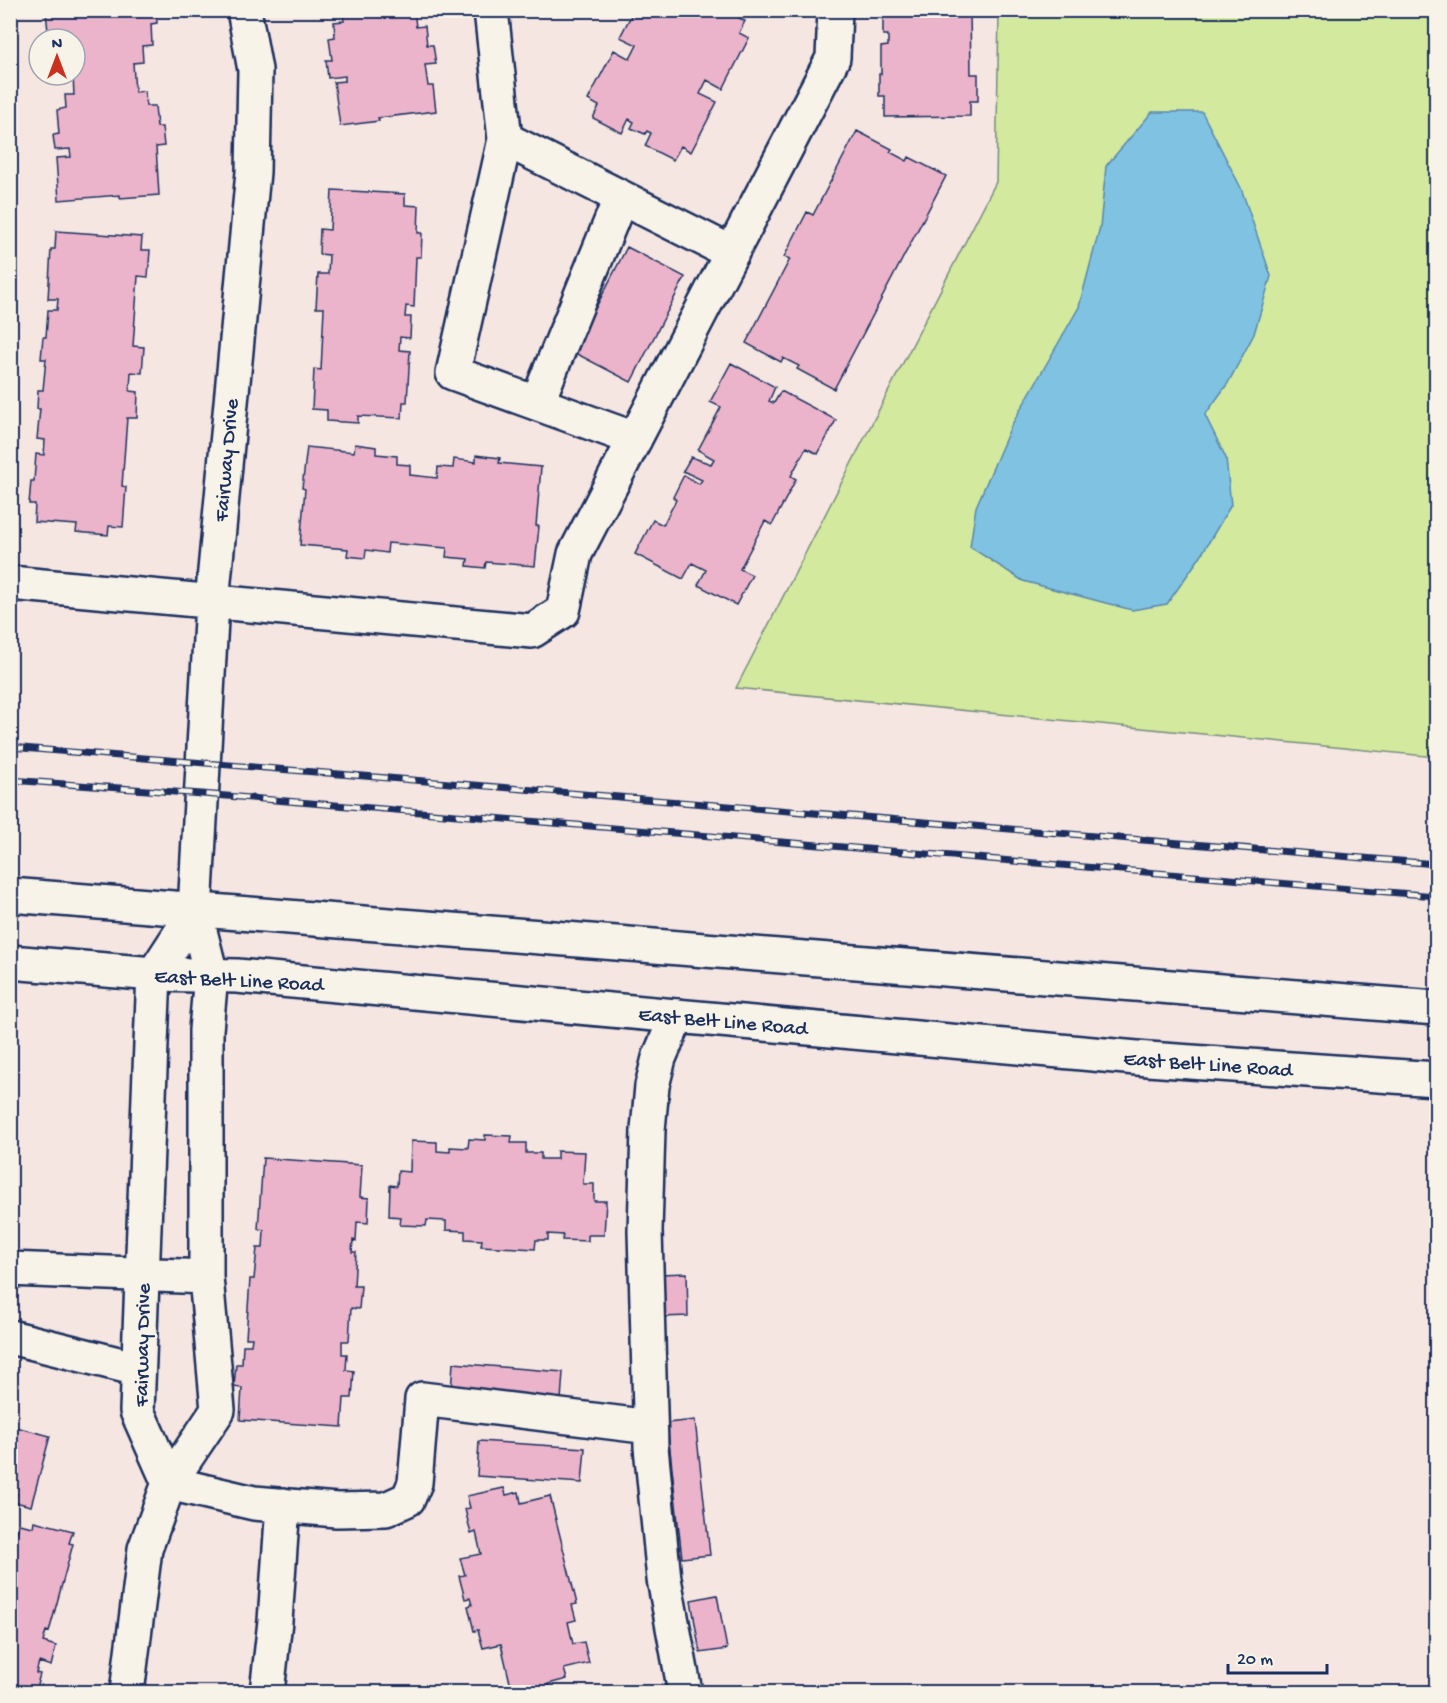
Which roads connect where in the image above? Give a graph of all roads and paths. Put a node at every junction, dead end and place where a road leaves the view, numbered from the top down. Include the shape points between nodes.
1 (244, 10) edge
2 (491, 10) edge
3 (835, 10) edge
4 (505, 139) junction
5 (621, 197) junction
6 (732, 253) junction
7 (537, 404) junction
8 (634, 439) junction
9 (10, 583) edge
10 (212, 602) junction
11 (10, 895) edge
12 (195, 911) junction
13 (10, 962) edge
14 (154, 974) junction
15 (211, 975) junction
16 (1437, 1008) edge
17 (677, 1016) junction
18 (1437, 1079) edge
19 (10, 1269) edge
20 (142, 1275) junction
21 (206, 1277) junction
22 (10, 1337) edge
23 (138, 1369) junction
24 (650, 1427) junction
25 (169, 1483) junction
26 (283, 1505) junction
27 (127, 1692) edge
28 (267, 1692) edge
29 (686, 1692) edge

1 - 10 main road, Fairway Drive via 255,70 253,172
2 - 4 main road
3 - 6 main road via 834,58
4 - 5 main road
4 - 7 main road via 453,373
5 - 6 main road
5 - 7 main road
6 - 8 main road
7 - 8 main road
8 - 10 main road via 575,554 563,611 532,631
9 - 10 main road
10 - 12 main road, Fairway Drive
11 - 12 main road
12 - 14 main road, Fairway Drive
12 - 15 main road, Fairway Drive
12 - 16 main road
13 - 14 main road, East Belt Line Road
14 - 15 main road, East Belt Line Road
14 - 20 main road, Fairway Drive
15 - 17 main road, East Belt Line Road
15 - 21 main road, Fairway Drive via 206,1030
17 - 18 main road, East Belt Line Road via 1148,1059
17 - 24 main road via 659,1058 648,1130 645,1231
19 - 20 main road
20 - 21 main road
20 - 23 main road, Fairway Drive
21 - 25 main road, Fairway Drive via 218,1410
22 - 23 main road
23 - 25 main road, Fairway Drive via 137,1411
24 - 26 main road via 422,1399 415,1483 408,1499 386,1509
24 - 29 main road via 664,1579
25 - 26 main road via 254,1503
25 - 27 main road via 145,1549
26 - 28 main road

